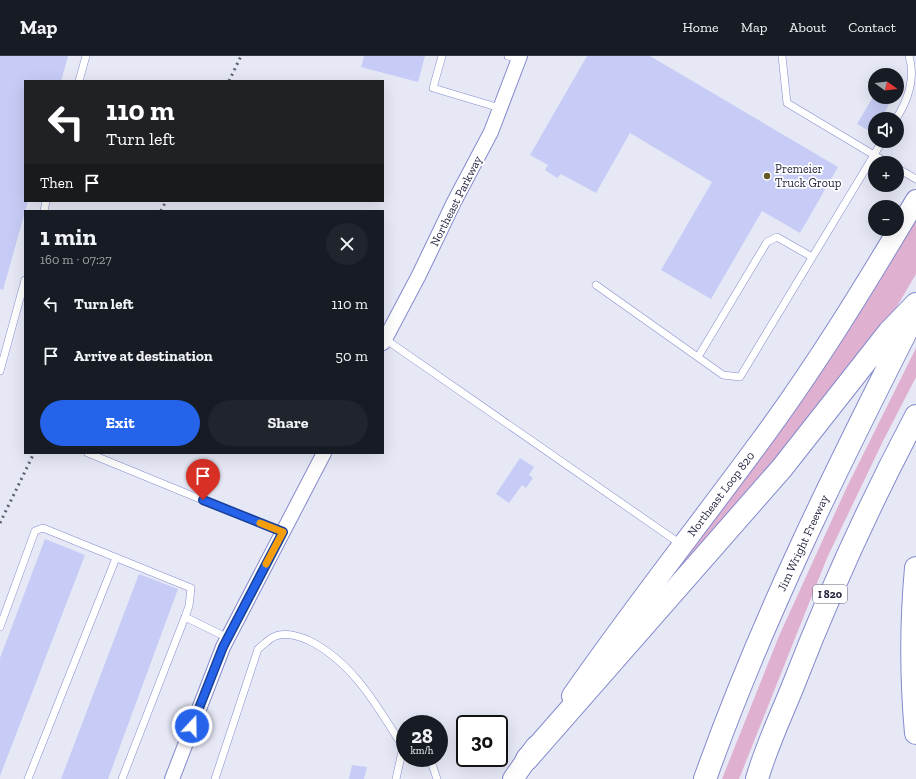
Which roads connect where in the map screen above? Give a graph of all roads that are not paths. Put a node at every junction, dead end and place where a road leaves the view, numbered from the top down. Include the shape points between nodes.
1 (86, 56) edge
2 (442, 56) edge
3 (782, 56) edge
4 (909, 56) edge
5 (516, 57) edge
6 (79, 80) edge
7 (500, 108) junction
8 (900, 112) edge
9 (878, 148) edge
10 (874, 155) junction
11 (904, 172) edge
12 (916, 179) edge
13 (916, 200) edge
14 (812, 257) junction
15 (24, 284) edge
16 (596, 285) dead end
17 (916, 304) edge
18 (916, 313) edge
19 (384, 341) edge
20 (698, 357) junction
21 (0, 371) edge
22 (916, 416) edge
23 (90, 454) edge
24 (323, 454) edge
25 (283, 532) junction
26 (682, 545) junction
27 (116, 558) junction
28 (916, 568) edge
29 (185, 617) junction
30 (0, 627) edge
31 (228, 638) junction
32 (916, 733) edge
33 (396, 735) edge
34 (527, 759) junction
35 (399, 767) edge
36 (433, 767) edge
37 (28, 779) edge
38 (122, 779) edge
39 (172, 779) edge
40 (215, 779) edge
41 (396, 779) edge
42 (437, 779) edge
43 (513, 779) edge
44 (705, 779) edge
45 (757, 779) edge

1 - 6 lane
2 - 7 lane via 432,88
3 - 10 lane via 787,103
4 - 8 lane via 913,62 915,79 912,94
5 - 7 street, Northeast Parkway
7 - 19 street, Northeast Parkway via 491,132
9 - 10 lane
10 - 14 lane
11 - 12 lane
13 - 26 main road, Northeast Loop 820 via 834,335 757,446
14 - 20 lane via 777,237 767,242
14 - 20 lane via 740,377 723,376
15 - 21 lane
16 - 20 lane
17 - 34 highway via 889,332 782,468
18 - 44 highway, Jim Wright Freeway via 850,442 762,631
19 - 26 lane
22 - 45 highway, I 820 via 832,589
23 - 25 lane
24 - 25 street
25 - 31 street
26 - 34 main road, Northeast Loop 820
27 - 29 lane via 192,588
27 - 30 lane via 43,528 35,531
27 - 37 lane
28 - 32 highway via 912,651
29 - 31 lane
29 - 38 lane
31 - 39 street
33 - 40 lane via 358,680 338,659 319,646 297,636 285,634 270,638 258,649
34 - 43 main road, Northeast Loop 820
35 - 41 lane
36 - 42 lane

